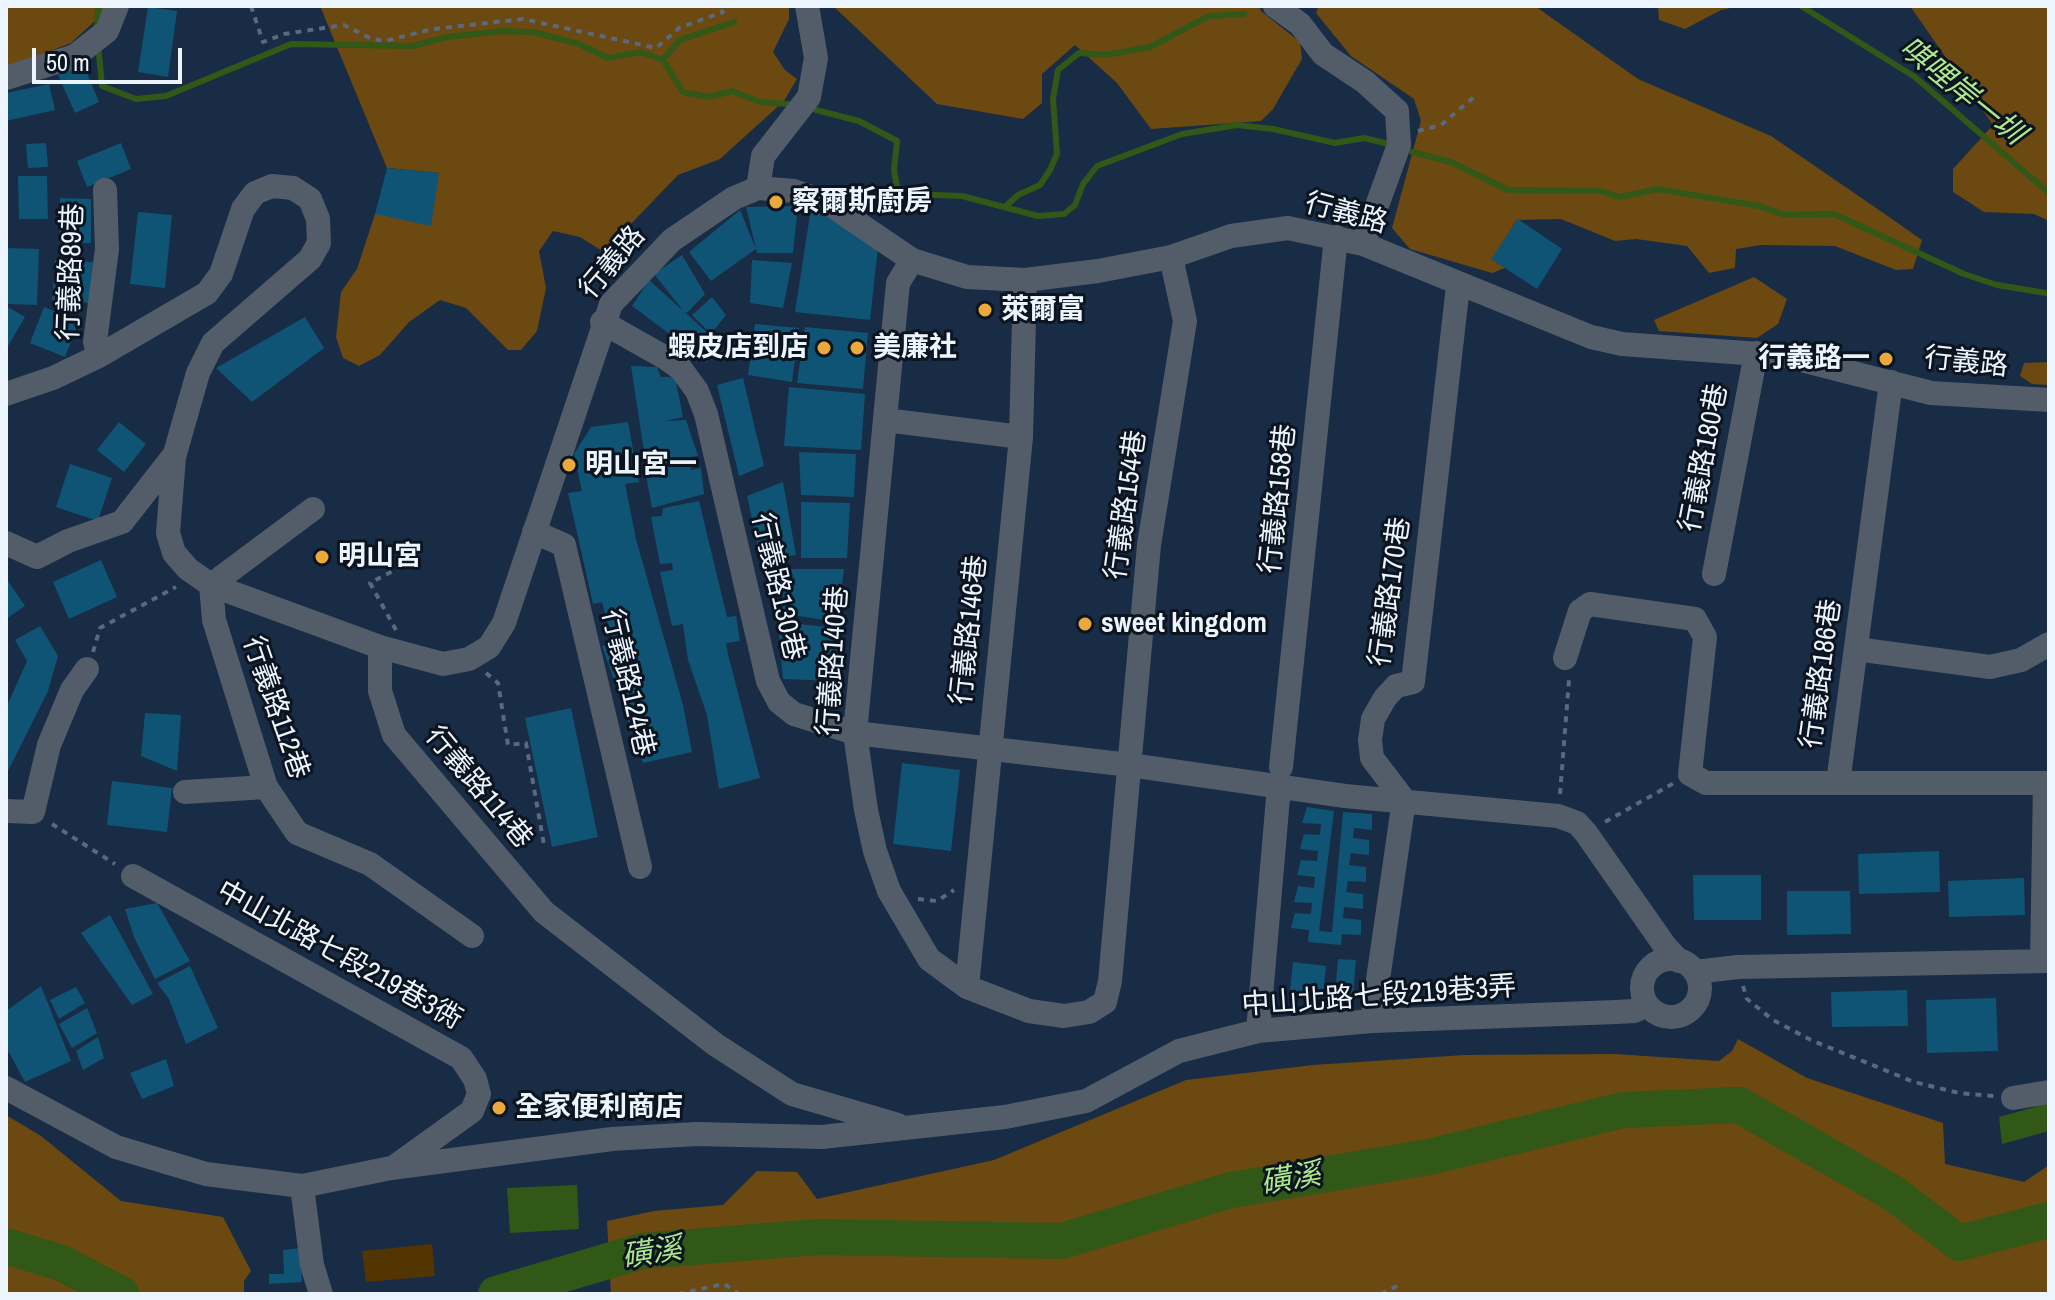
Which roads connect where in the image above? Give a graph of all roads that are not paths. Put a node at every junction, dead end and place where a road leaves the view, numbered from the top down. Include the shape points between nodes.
1 (117, 6) edge
2 (807, 6) edge
3 (1275, 6) edge
4 (1303, 15) edge
5 (6, 78) edge
6 (758, 188) junction
7 (105, 190) dead end
8 (1336, 237) junction
9 (1363, 244) junction
10 (1171, 257) junction
11 (912, 260) junction
12 (1025, 280) junction
13 (1458, 286) junction
14 (602, 322) junction
15 (1756, 353) junction
16 (99, 356) junction
17 (1891, 382) junction
18 (6, 394) edge
19 (2049, 400) edge
20 (885, 420) junction
21 (1021, 437) junction
22 (174, 457) junction
23 (313, 509) dead end
24 (534, 532) junction
25 (6, 543) edge
26 (1714, 574) dead end
27 (211, 585) junction
28 (2049, 644) edge
29 (380, 647) junction
30 (1856, 649) junction
31 (1565, 658) road end
32 (87, 669) road end
33 (855, 733) junction
34 (987, 748) junction
35 (1130, 765) junction
36 (1280, 776) junction
37 (1838, 783) junction
38 (2047, 783) edge
39 (266, 787) junction
40 (185, 792) dead end
41 (1404, 800) junction
42 (6, 811) edge
43 (640, 867) dead end
44 (133, 876) road end
45 (1651, 927) junction
46 (472, 936) dead end
47 (2046, 961) edge
48 (1691, 975) junction
49 (1647, 986) junction
50 (967, 987) junction
51 (1105, 1002) joint
52 (1372, 1021) junction
53 (1258, 1031) junction
54 (6, 1088) edge
55 (2049, 1092) edge
56 (2013, 1098) road end
57 (908, 1128) junction
58 (391, 1168) junction
59 (302, 1186) junction
60 (321, 1294) edge

1 - 5 street via 107,31 75,56
2 - 6 street via 816,58 809,97 763,156
3 - 4 street
4 - 9 street via 1323,54 1397,111 1400,139
6 - 11 street, 行義路 via 794,191 828,203
6 - 14 street, 行義路 via 672,240 611,304
7 - 16 street, 行義路89巷 via 107,249 95,342
8 - 9 street, 行義路
8 - 10 street, 行義路 via 1288,228 1231,236
8 - 36 street, 行義路158巷
9 - 13 street, 行義路
10 - 12 street, 行義路
10 - 35 street, 行義路154巷 via 1185,321 1149,545
11 - 12 street, 行義路 via 967,277
11 - 20 street, 行義路140巷 via 898,283
12 - 21 street, 行義路146巷
13 - 15 street, 行義路 via 1622,344
13 - 41 street, 行義路170巷 via 1413,682 1396,686 1385,698 1373,719 1370,740 1372,758
14 - 24 street, 行義路
14 - 33 street, 行義路130巷 via 681,369 697,391 768,681 779,702 794,714
15 - 17 street, 行義路
15 - 26 street, 行義路180巷
16 - 18 street
16 - 22 street via 207,293 221,274 243,209 255,193 272,186 293,188 310,199 319,243 310,259 213,343 198,373
17 - 19 street, 行義路 via 1931,393
17 - 30 street, 行義路186巷
20 - 21 street
20 - 33 street, 行義路140巷
21 - 34 street, 行義路146巷
22 - 25 street via 122,522 37,557
22 - 27 street via 168,533 174,553
23 - 27 street
24 - 29 street, 行義路 via 504,623 489,647 469,659 443,664
24 - 43 street, 行義路124巷 via 564,545
27 - 29 street
27 - 39 street, 行義路112巷 via 214,620
28 - 30 street via 2021,660 1990,667
29 - 57 street, 行義路114巷 via 380,691 394,735 544,912 716,1045 792,1094
30 - 37 street, 行義路186巷
31 - 37 street via 1580,611 1590,604 1695,619 1705,637 1690,774 1706,783
32 - 42 street via 72,690 49,745 33,812
33 - 34 street, 行義路130巷
33 - 50 street, 行義路140巷 via 875,851 889,891 929,959
34 - 35 street, 行義路130巷
34 - 50 street, 行義路146巷
35 - 36 street, 行義路130巷
35 - 51 street, 行義路154巷
36 - 41 street, 行義路130巷
36 - 53 street, 行義路158巷
37 - 38 street, 行義路186巷
38 - 47 street, 行義路186巷
39 - 40 street
39 - 46 street, 行義路112巷 via 297,833 370,864
41 - 45 street, 行義路130巷 via 1558,816 1577,823
41 - 52 street
44 - 58 street, 中山北路七段219巷3衖 via 461,1058 479,1094 472,1111
45 - 48 street
45 - 49 street via 1654,949
47 - 48 street, 行義路186巷 via 1738,967
48 - 49 street via 1669,959
48 - 49 street via 1691,1009 1673,1018 1663,1016
49 - 52 street, 中山北路七段219巷3弄 via 1634,1011
50 - 51 street, 行義路140巷 via 1029,1011 1064,1016 1089,1012
52 - 53 street, 中山北路七段219巷3弄
53 - 57 street, 中山北路七段219巷3弄 via 1179,1051 1086,1101
54 - 59 street, 中山北路七段219巷3弄 via 116,1147 206,1174
55 - 56 street
57 - 58 street, 中山北路七段219巷3弄 via 822,1137 697,1134 612,1139
58 - 59 street, 中山北路七段219巷3弄
59 - 60 street

